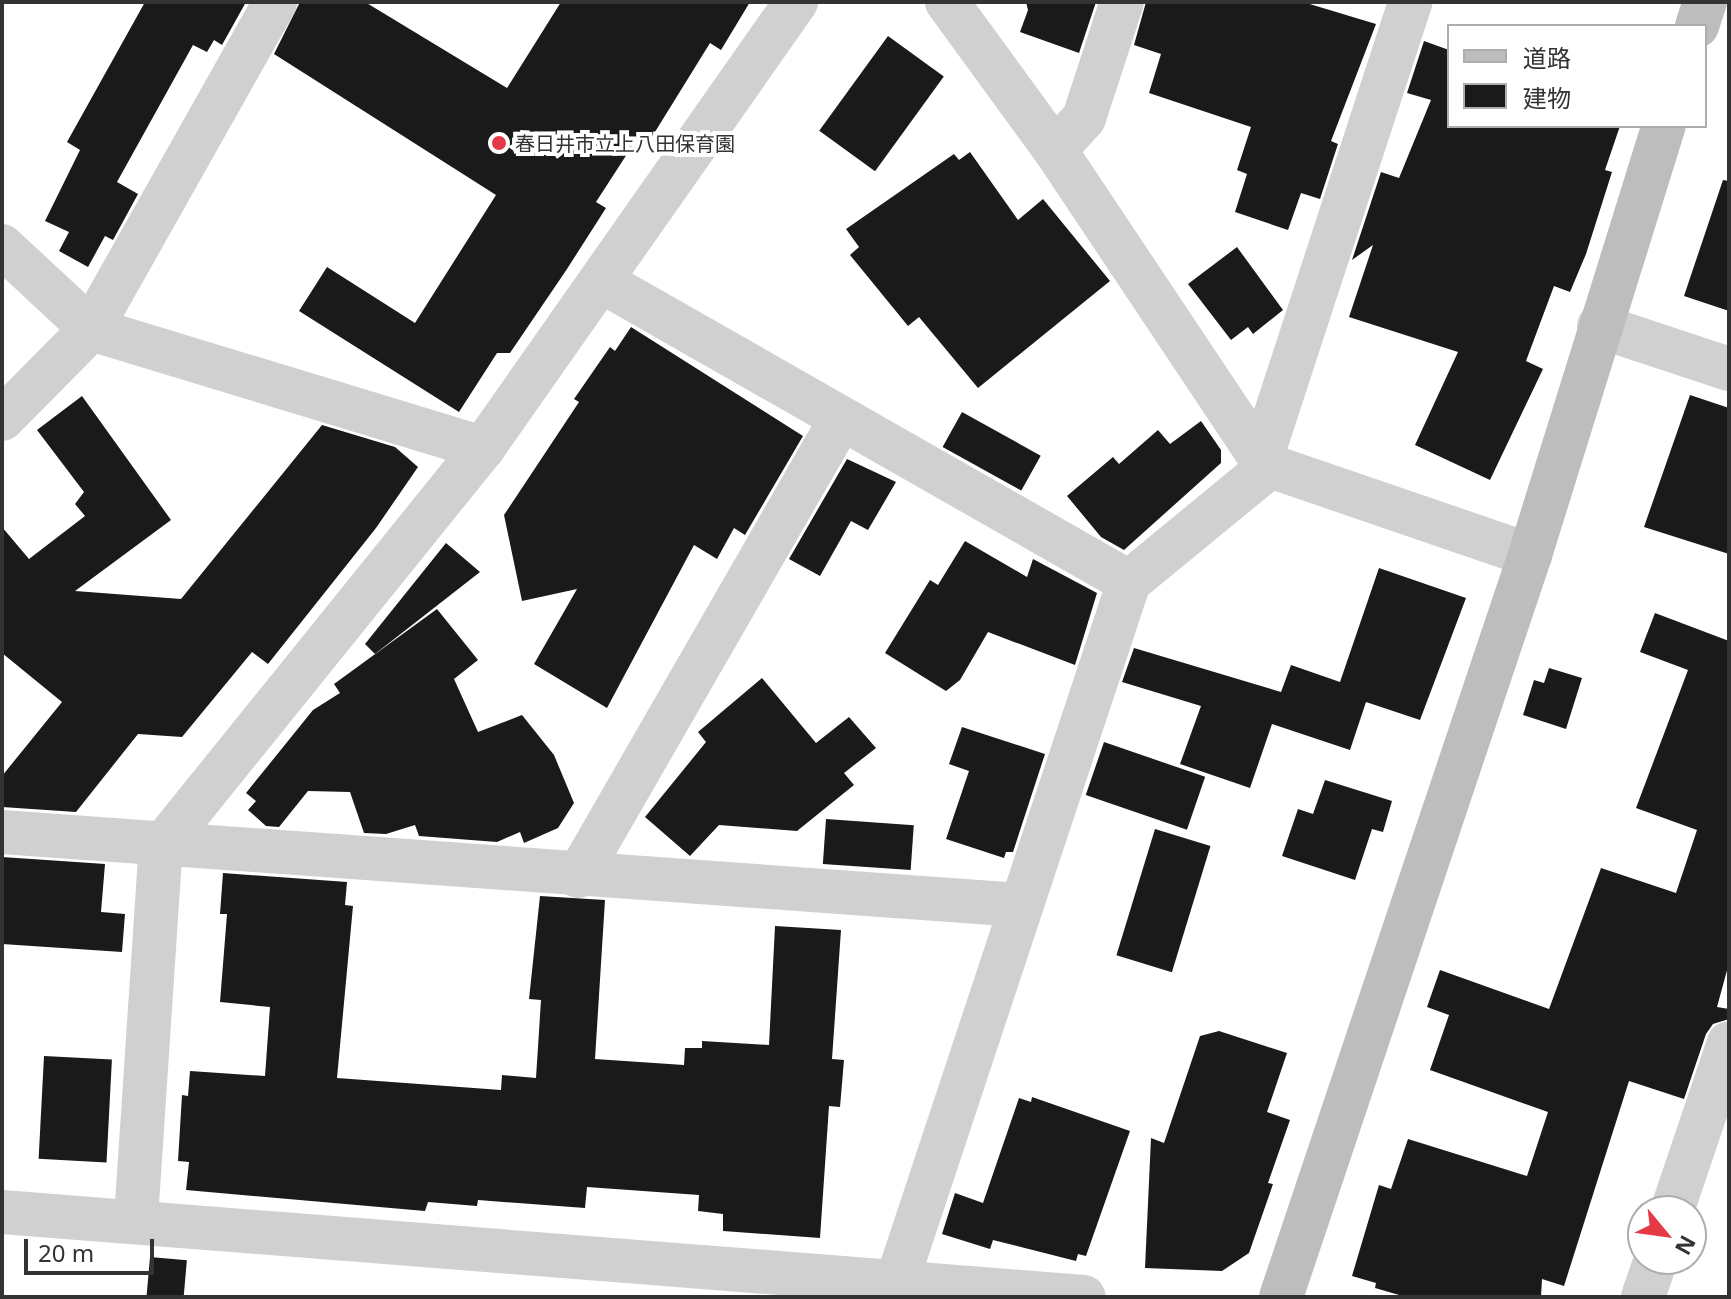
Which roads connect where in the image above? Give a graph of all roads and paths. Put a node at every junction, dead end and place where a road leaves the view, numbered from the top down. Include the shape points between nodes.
1 (275, 2) edge
2 (796, 2) edge
3 (947, 2) edge
4 (1122, 2) edge
5 (1410, 2) edge
6 (1705, 2) edge
7 (1698, 24) edge
8 (1663, 128) edge
9 (1055, 150) junction
10 (2, 246) edge
11 (601, 281) junction
12 (1599, 326) junction
13 (91, 329) junction
14 (1729, 369) edge
15 (2, 419) edge
16 (841, 419) junction
17 (483, 448) junction
18 (1265, 462) junction
19 (1530, 555) junction
20 (1129, 582) junction
21 (2, 832) edge
22 (161, 847) junction
23 (578, 876) junction
24 (1021, 905) junction
25 (1729, 1043) edge
26 (1677, 1195) edge
27 (2, 1212) edge
28 (136, 1219) junction
29 (1651, 1275) edge
30 (896, 1284) junction
31 (1084, 1297) edge
32 (1281, 1297) edge
33 (1643, 1297) edge

1 - 13 street
2 - 11 street
3 - 9 street
4 - 9 street via 1084,118
5 - 18 street
6 - 7 street
8 - 12 street
9 - 18 street
10 - 13 street
11 - 16 street
11 - 17 street
12 - 14 street
12 - 19 street
13 - 15 street
13 - 17 street
16 - 20 street
16 - 23 street
17 - 22 street
18 - 19 street
18 - 20 street
19 - 32 street
20 - 24 street
21 - 22 street
22 - 23 street
22 - 28 street
23 - 24 street
24 - 30 street
25 - 26 street
27 - 28 street
28 - 30 street
29 - 33 street
30 - 31 street

